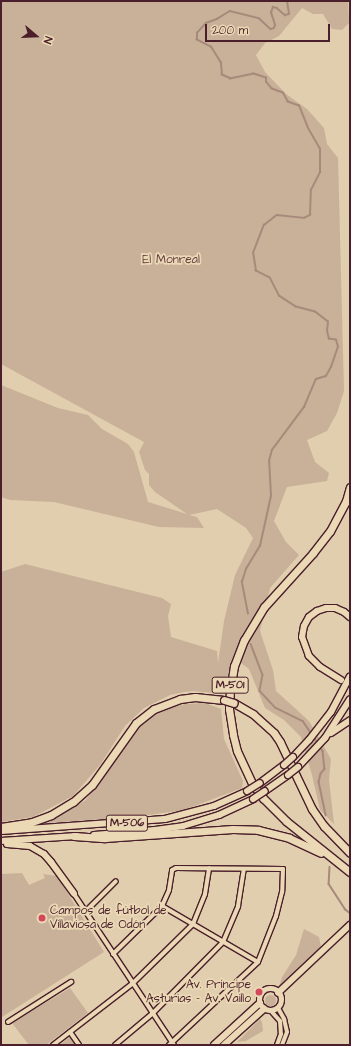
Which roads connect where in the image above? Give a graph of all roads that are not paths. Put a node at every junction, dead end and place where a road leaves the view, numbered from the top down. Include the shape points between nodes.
1 (350, 487) edge
2 (350, 617) edge
3 (350, 677) edge
4 (341, 680) dead end
5 (350, 699) edge
6 (350, 720) edge
7 (325, 738) junction
8 (1, 827) edge
9 (1, 831) edge
10 (74, 836) junction
11 (1, 841) edge
12 (1, 844) edge
13 (350, 853) edge
14 (208, 868) junction
15 (244, 869) junction
16 (350, 872) edge
17 (350, 876) edge
18 (116, 881) dead end
19 (74, 894) joint
20 (162, 906) junction
21 (86, 911) junction
22 (193, 924) junction
23 (350, 925) edge
24 (223, 942) junction
25 (113, 954) junction
26 (258, 962) junction
27 (71, 982) dead end
28 (132, 984) junction
29 (278, 993) junction
30 (260, 1003) junction
31 (278, 1008) junction
32 (264, 1009) junction
33 (271, 1011) junction
34 (152, 1014) junction
35 (8, 1022) dead end
36 (70, 1032) junction
37 (172, 1044) edge
38 (55, 1045) edge
39 (79, 1045) edge
40 (115, 1045) edge
41 (214, 1045) edge
42 (224, 1045) edge
43 (277, 1045) edge
44 (282, 1045) edge

1 - 16 highway, M-501 via 346,501 330,531 251,626 234,666 229,709 237,751 262,798 286,821
2 - 4 main road via 335,608 317,611 309,617 302,637 309,656 320,667
3 - 9 main road, M-506, bridge via 319,729 294,757 260,783 214,806 165,819
5 - 7 main road, M-506
6 - 7 main road
7 - 10 main road, M-506, bridge via 288,775 253,799 219,815 183,826
8 - 13 highway, bridge via 32,822 51,815 73,802 92,785 136,723 154,709 173,701 195,697 234,703 254,714 274,733 312,809 324,826
10 - 11 main road, M-506
10 - 17 highway via 105,838 258,830 315,849
12 - 19 main road via 21,844 40,852 51,862
14 - 15 street
14 - 20 street via 174,869
14 - 22 street via 205,894
15 - 24 street via 238,906
15 - 26 street via 283,869 278,911
18 - 21 street
19 - 21 street
20 - 22 street
20 - 25 street
21 - 25 street
22 - 24 street
22 - 28 street
23 - 29 street
24 - 26 street
24 - 34 street
25 - 28 street
26 - 37 street
27 - 35 street
28 - 34 street
28 - 36 street
29 - 30 street via 266,991 261,996
29 - 31 street via 281,1002
30 - 32 street
30 - 41 street
31 - 33 street
31 - 44 street via 287,1032
32 - 33 street
32 - 42 street
33 - 43 street via 280,1021 281,1034
34 - 37 street
34 - 40 street
36 - 38 street
36 - 39 street

